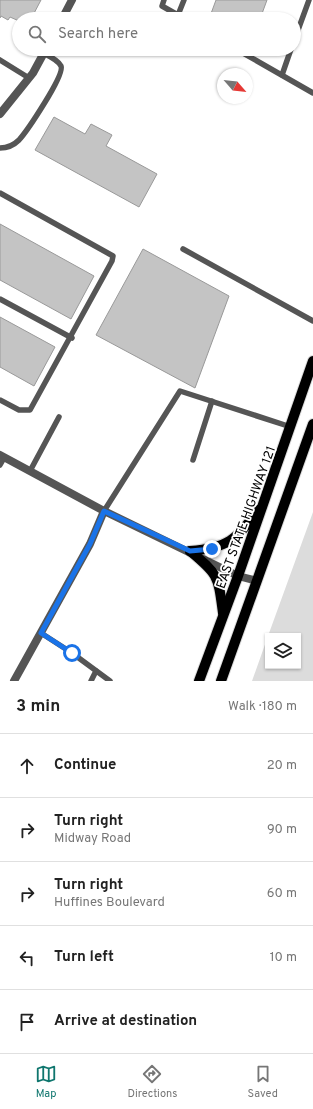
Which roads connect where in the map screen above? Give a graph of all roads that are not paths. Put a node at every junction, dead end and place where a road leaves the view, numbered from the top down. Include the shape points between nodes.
1 (72, 0) edge
2 (164, 0) edge
3 (184, 0) edge
4 (309, 0) edge
5 (66, 12) edge
6 (173, 12) edge
7 (179, 12) edge
8 (301, 22) edge
9 (42, 56) edge
10 (50, 56) edge
11 (248, 56) edge
12 (289, 56) edge
13 (0, 60) edge
14 (282, 75) junction
15 (28, 78) junction
16 (313, 94) edge
17 (0, 114) edge
18 (0, 148) edge
19 (0, 193) edge
20 (183, 249) dead end
21 (0, 299) edge
22 (313, 321) edge
23 (72, 338) junction
24 (313, 361) edge
25 (0, 400) edge
26 (212, 401) junction
27 (59, 417) dead end
28 (313, 424) edge
29 (291, 426) junction
30 (2, 460) edge
31 (193, 460) dead end
32 (30, 471) junction
33 (265, 500) junction
34 (104, 511) junction
35 (190, 551) junction
36 (238, 576) junction
37 (257, 581) junction
38 (224, 615) junction
39 (41, 633) junction
40 (96, 671) junction
41 (14, 681) edge
42 (91, 681) edge
43 (110, 681) edge
44 (199, 681) edge
45 (221, 681) edge

1 - 5 street
2 - 6 lane via 162,6
3 - 7 lane
4 - 8 lane
9 - 15 street
10 - 18 lane via 61,66 61,71 45,102 19,140 8,147
11 - 14 lane
12 - 14 lane
13 - 15 lane
14 - 16 lane
15 - 17 street
19 - 23 lane via 113,256
20 - 22 lane
21 - 23 lane
23 - 25 lane via 30,410 19,410
24 - 29 main road, EAST STATE HIGHWAY 121
26 - 29 lane
26 - 31 lane
26 - 34 lane via 180,391
27 - 32 lane
28 - 37 main road
29 - 33 main road, EAST STATE HIGHWAY 121
30 - 32 street
32 - 34 street
33 - 35 main road via 237,536 222,546
33 - 36 main road, EAST STATE HIGHWAY 121
34 - 35 street
34 - 39 street via 90,544
35 - 36 street
35 - 38 main road via 213,572 219,582
36 - 37 street
36 - 38 main road, EAST STATE HIGHWAY 121
37 - 45 main road
38 - 44 main road, EAST STATE HIGHWAY 121
39 - 40 lane
39 - 41 street
40 - 42 lane
40 - 43 lane

